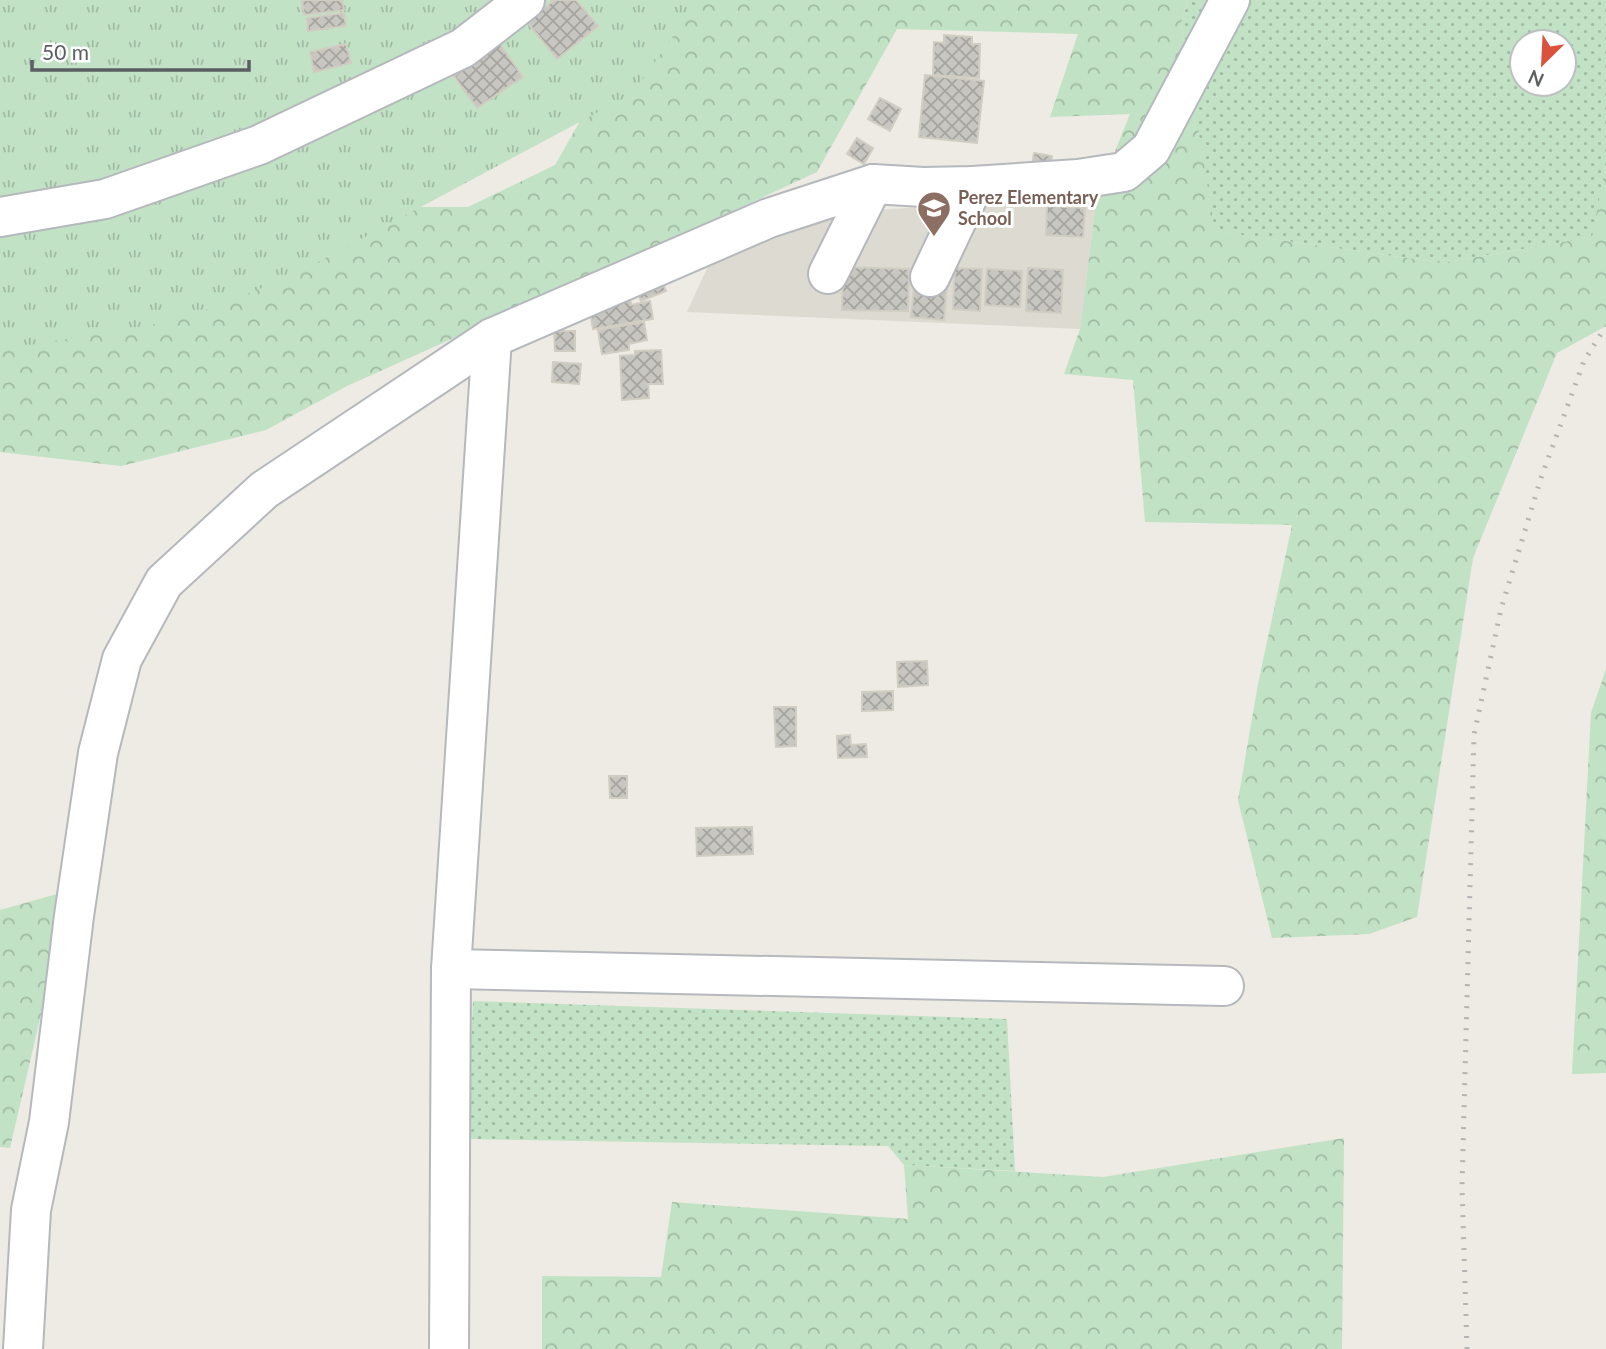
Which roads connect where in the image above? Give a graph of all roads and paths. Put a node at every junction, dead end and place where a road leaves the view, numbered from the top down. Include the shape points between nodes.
1 (526, 0) edge
2 (1230, 0) edge
3 (873, 184) junction
4 (973, 186) junction
5 (0, 217) edge
6 (828, 274) dead end
7 (930, 277) dead end
8 (492, 338) junction
9 (451, 969) junction
10 (1224, 986) dead end
11 (16, 1208) edge
12 (16, 1343) edge
13 (449, 1349) edge

1 - 5 street via 463,48 259,145 105,199
2 - 4 street via 1151,149 1124,172
3 - 4 street
3 - 6 street
3 - 8 street via 769,218
4 - 7 street
8 - 9 street
8 - 11 street via 264,490 164,582 122,659 97,753 49,1122
9 - 10 street
9 - 13 street
11 - 12 street

